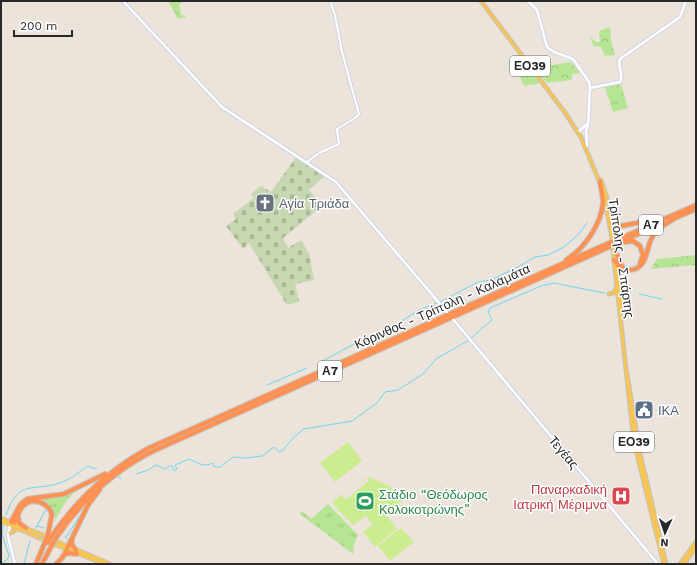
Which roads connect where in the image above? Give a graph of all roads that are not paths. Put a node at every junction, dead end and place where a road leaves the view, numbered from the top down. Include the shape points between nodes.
1 (124, 1) edge
2 (330, 1) edge
3 (481, 1) edge
4 (528, 1) edge
5 (686, 1) edge
6 (590, 88) junction
7 (584, 130) junction
8 (579, 134) junction
9 (586, 146) junction
10 (307, 162) junction
11 (600, 182) junction
12 (696, 205) edge
13 (696, 209) edge
14 (683, 211) junction
15 (677, 217) junction
16 (612, 224) junction
17 (620, 241) junction
18 (609, 245) junction
19 (616, 253) junction
20 (614, 260) junction
21 (617, 264) junction
22 (554, 267) junction
23 (616, 286) junction
24 (609, 294) dead end
25 (447, 312) dead end
26 (452, 318) dead end
27 (622, 331) junction
28 (626, 370) junction
29 (195, 429) junction
30 (182, 435) junction
31 (121, 464) junction
32 (113, 475) junction
33 (18, 514) junction
34 (1, 518) edge
35 (1, 521) edge
36 (12, 524) junction
37 (18, 528) junction
38 (26, 528) junction
39 (10, 533) junction
40 (52, 536) junction
41 (72, 538) junction
42 (9, 540) junction
43 (696, 542) edge
44 (48, 543) junction
45 (67, 548) junction
46 (696, 548) edge
47 (76, 552) junction
48 (62, 557) junction
49 (663, 559) junction
50 (657, 563) edge
51 (15, 564) edge
52 (37, 564) edge
53 (42, 564) edge
54 (56, 564) edge
55 (105, 564) edge
56 (110, 564) edge
57 (666, 564) edge
58 (680, 564) edge
59 (684, 564) edge

1 - 10 main road via 216,101 245,123
2 - 10 street via 359,114 337,128 339,144
3 - 8 main road, Τρίπολης - Σπάρτης / ΕΟ39
4 - 6 main road via 537,10 546,46 574,61 588,80
5 - 6 main road via 683,13 677,20 620,59 620,82
6 - 7 main road via 588,122
7 - 8 main road
7 - 9 main road
8 - 9 main road, Τρίπολης - Σπάρτης / ΕΟ39
8 - 11 main road, Τρίπολης - Σπάρτης / ΕΟ39
9 - 16 main road, Τρίπολης - Σπάρτης / ΕΟ39 via 602,183
10 - 25 main road via 341,187
11 - 20 main road, Τρίπολης - Σπάρτης / ΕΟ39 via 608,215
11 - 22 highway via 602,208 592,232 576,253
12 - 14 highway, Κόρινθος - Τρίπολη - Καλαμάτα / Α7
13 - 15 highway, Κόρινθος - Τρίπολη - Καλαμάτα / Α7
14 - 16 highway via 629,225
14 - 17 highway, Κόρινθος - Τρίπολη - Καλαμάτα / Α7
15 - 17 highway, Κόρινθος - Τρίπολη - Καλαμάτα / Α7
15 - 21 highway via 653,235 645,260 639,267 627,270
16 - 19 main road, Τρίπολης - Σπάρτης / ΕΟ39
17 - 18 highway, Κόρινθος - Τρίπολη - Καλαμάτα / Α7, bridge
17 - 18 highway, Κόρινθος - Τρίπολη - Καλαμάτα / Α7, bridge
17 - 19 highway via 639,244 643,252 642,260 634,267 626,268 620,264
18 - 22 highway, Κόρινθος - Τρίπολη - Καλαμάτα / Α7
18 - 29 highway, Κόρινθος - Τρίπολη - Καλαμάτα / Α7
19 - 21 main road, Τρίπολης - Σπάρτης / ΕΟ39
20 - 21 highway
20 - 23 main road, Τρίπολης - Σπάρτης / ΕΟ39
21 - 27 main road, Τρίπολης - Σπάρτης / ΕΟ39
22 - 29 highway, Κόρινθος - Τρίπολη - Καλαμάτα / Α7
23 - 24 main road via 614,293
23 - 27 main road, Τρίπολης - Σπάρτης / ΕΟ39
26 - 50 main road, Τεγέας
27 - 28 main road, ΕΟ39
28 - 49 main road, ΕΟ39 via 634,442
28 - 57 main road, ΕΟ39 via 639,449
29 - 30 highway, Κόρινθος - Τρίπολη - Καλαμάτα / Α7
30 - 31 highway, Κόρινθος - Τρίπολη - Καλαμάτα / Α7 via 149,448
30 - 32 highway, Κόρινθος - Τρίπολη - Καλαμάτα / Α7
31 - 36 highway via 64,494 25,500 20,505
31 - 40 highway, Κόρινθος - Τρίπολη - Καλαμάτα / Α7 via 84,495
32 - 40 highway, Κόρινθος - Τρίπολη - Καλαμάτα / Α7 via 84,501
32 - 41 highway via 92,499
33 - 36 highway
33 - 38 highway via 19,523
33 - 40 highway via 29,502 45,504 52,517
34 - 36 main road
35 - 36 main road
36 - 37 main road
36 - 38 main road
36 - 39 main road
36 - 42 main road via 8,530
37 - 39 main road
37 - 45 main road
38 - 45 main road
39 - 42 main road
40 - 44 highway, Κόρινθος - Τρίπολη - Καλαμάτα / Α7, bridge
41 - 45 highway
41 - 47 highway
42 - 51 main road
43 - 58 main road
44 - 52 highway, Κόρινθος - Τρίπολη - Καλαμάτα / Α7
44 - 53 highway, Κόρινθος - Τρίπολη - Καλαμάτα / Α7
45 - 47 main road
45 - 48 highway
46 - 59 main road
47 - 48 highway
47 - 55 main road
47 - 56 main road
48 - 54 highway
49 - 50 main road
49 - 57 main road, ΕΟ39

